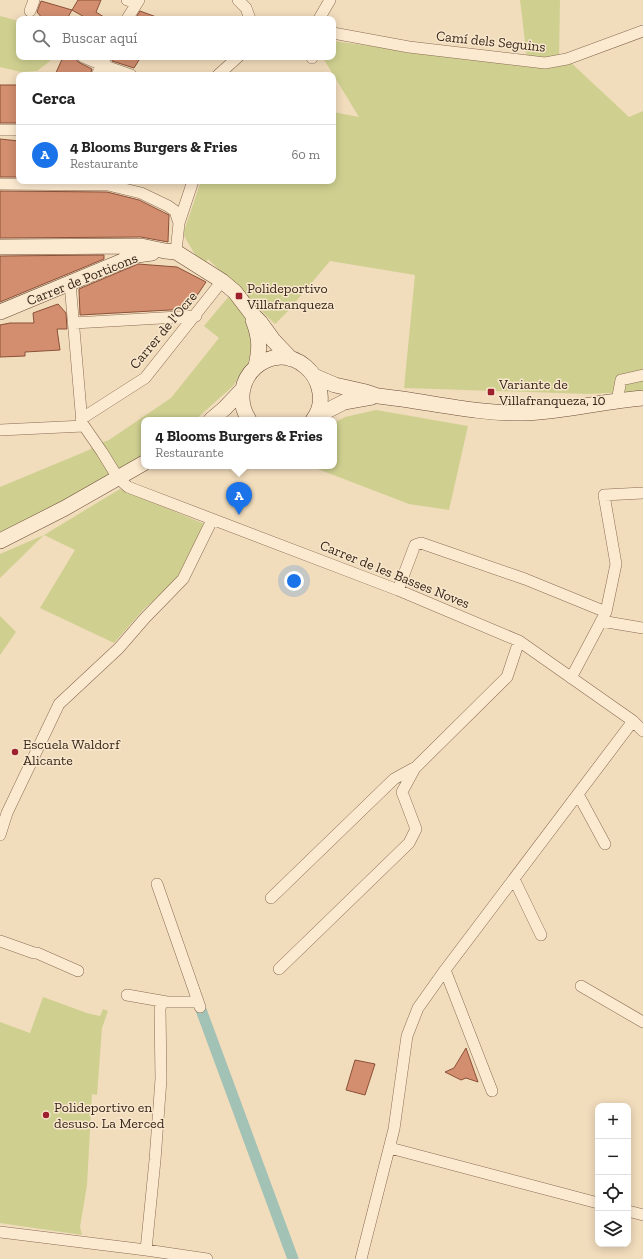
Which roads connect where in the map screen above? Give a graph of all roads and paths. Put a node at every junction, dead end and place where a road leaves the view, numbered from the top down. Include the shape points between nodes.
1 (34, 0) edge
2 (238, 0) edge
3 (330, 0) edge
4 (134, 1) edge
5 (30, 10) dead end
6 (128, 16) edge
7 (249, 16) edge
8 (320, 16) edge
9 (643, 31) edge
10 (336, 34) edge
11 (89, 60) edge
12 (235, 60) edge
13 (102, 66) edge
14 (121, 72) edge
15 (221, 72) edge
16 (0, 130) edge
17 (16, 130) edge
18 (16, 183) edge
19 (0, 184) edge
20 (88, 184) edge
21 (192, 184) edge
22 (188, 196) junction
23 (168, 206) junction
24 (179, 223) junction
25 (0, 247) edge
26 (112, 247) junction
27 (171, 252) junction
28 (116, 264) junction
29 (222, 281) junction
30 (70, 283) junction
31 (0, 312) edge
32 (251, 313) junction
33 (196, 316) junction
34 (74, 323) junction
35 (291, 359) junction
36 (256, 366) junction
37 (643, 374) edge
38 (314, 376) junction
39 (242, 390) junction
40 (378, 396) junction
41 (643, 398) edge
42 (617, 401) junction
43 (214, 417) edge
44 (248, 417) edge
45 (315, 417) edge
46 (318, 417) edge
47 (83, 423) junction
48 (0, 430) edge
49 (141, 464) edge
50 (118, 478) junction
51 (643, 493) edge
52 (212, 520) junction
53 (0, 541) edge
54 (398, 590) junction
55 (603, 616) junction
56 (643, 628) edge
57 (519, 641) junction
58 (571, 678) junction
59 (633, 721) junction
60 (643, 731) edge
61 (415, 768) junction
62 (578, 794) junction
63 (4, 810) edge
64 (0, 835) edge
65 (605, 844) dead end
66 (514, 879) junction
67 (158, 884) dead end
68 (271, 898) dead end
69 (541, 935) dead end
70 (0, 940) edge
71 (279, 969) dead end
72 (444, 970) junction
73 (78, 971) dead end
74 (581, 986) dead end
75 (127, 995) dead end
76 (162, 1001) junction
77 (643, 1022) edge
78 (492, 1091) dead end
79 (390, 1148) junction
80 (595, 1202) edge
81 (631, 1213) edge
82 (643, 1216) edge
83 (0, 1232) edge
84 (146, 1250) junction
85 (207, 1259) edge
86 (361, 1259) edge

1 - 5 street
2 - 7 street via 246,8
3 - 8 street
4 - 6 street
9 - 10 street, Camí dels Seguins via 567,60 545,63 409,47
11 - 13 street
12 - 15 street
13 - 14 street
16 - 17 street
18 - 19 street
20 - 23 street via 108,185 141,193
21 - 22 street
22 - 23 street
22 - 24 street
23 - 24 street via 175,211
24 - 27 street
25 - 26 main road
26 - 27 main road via 141,246
26 - 28 street
27 - 28 main road, Carrer de Porticons via 137,255
27 - 29 main road
28 - 30 main road, Carrer de Porticons
29 - 32 main road via 235,292
29 - 33 street, Carrer de l'Ocre
30 - 31 main road, Carrer de Porticons
30 - 34 street
32 - 35 main road
32 - 36 main road via 260,342
33 - 34 street
33 - 47 street, Carrer de l'Ocre via 145,378
34 - 47 street
35 - 36 main road via 272,358
35 - 38 main road via 304,365
36 - 39 main road via 247,377
37 - 42 street via 621,380
38 - 40 main road via 340,387
38 - 45 main road via 318,382 320,396
39 - 43 main road
39 - 44 main road via 243,407
40 - 42 main road via 508,413 558,411
40 - 46 main road via 344,402
41 - 42 main road
47 - 48 street, Carrer de l'Ocre
47 - 50 street
49 - 50 main road
50 - 52 street, Carrer de les Basses Noves via 128,487
50 - 53 main road
51 - 55 street via 604,495 616,564
52 - 54 street, Carrer de les Basses Noves
52 - 63 street via 183,579 119,648 58,704
54 - 55 street via 415,545 421,543 525,579
54 - 57 street, Carrer de les Basses Noves
55 - 56 street
55 - 58 street
57 - 58 street, Carrer de les Basses Noves
57 - 61 street via 506,677
58 - 59 street, Carrer de les Basses Noves
59 - 60 street, Carrer de les Basses Noves
59 - 62 street
61 - 68 street via 394,779
61 - 71 street via 402,792 416,829 409,843
62 - 65 street
62 - 66 street
63 - 64 street
66 - 69 street
66 - 72 street
67 - 76 street via 199,1005
70 - 73 street
72 - 78 street
72 - 79 street via 418,1008 407,1036
74 - 77 street
75 - 76 street
76 - 84 street via 161,1079
79 - 80 street
79 - 86 street
81 - 82 street
83 - 84 street
84 - 85 street

